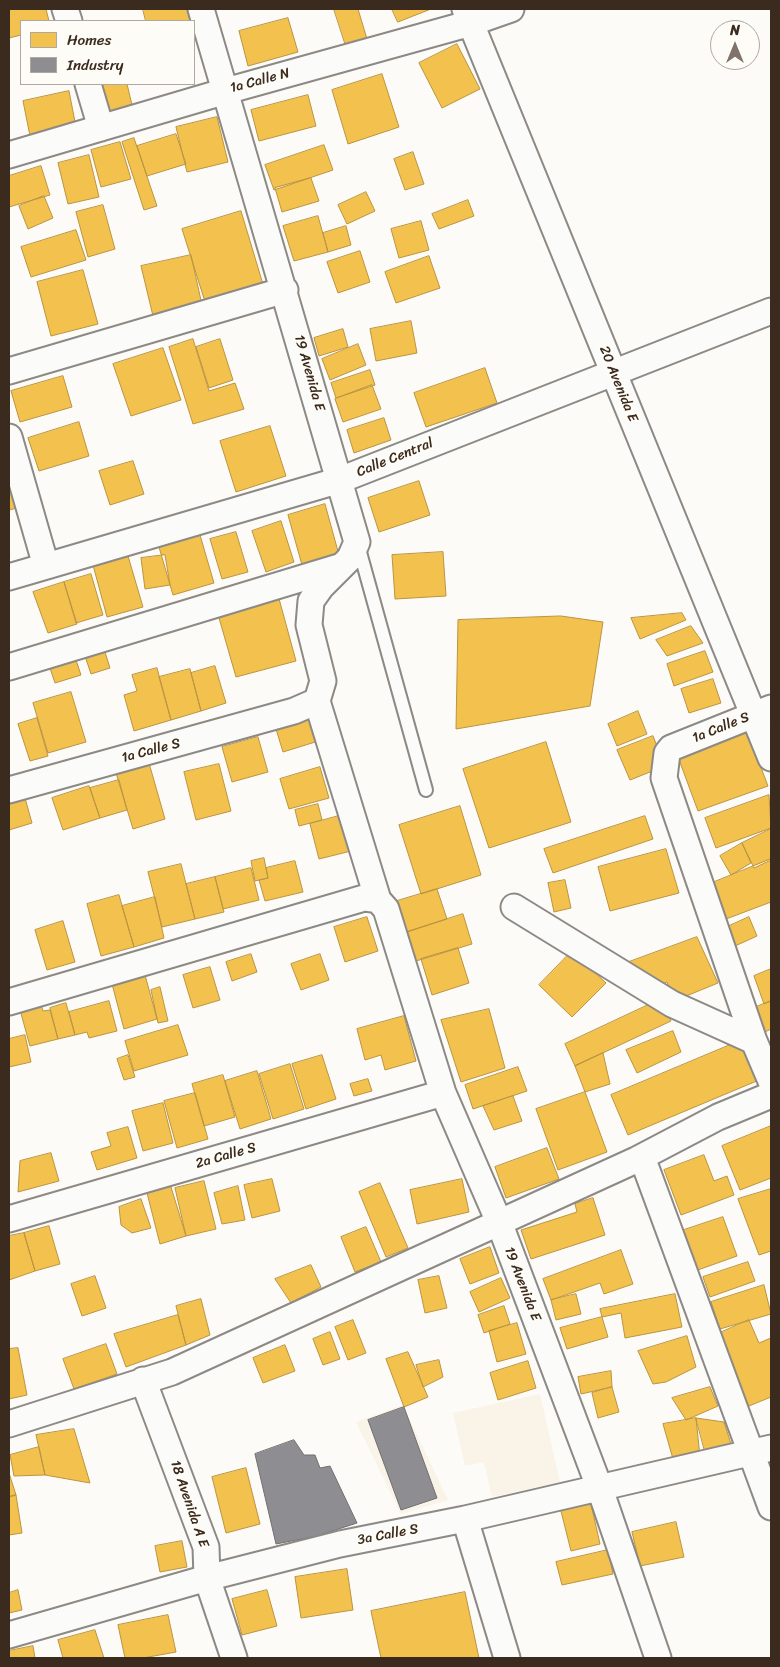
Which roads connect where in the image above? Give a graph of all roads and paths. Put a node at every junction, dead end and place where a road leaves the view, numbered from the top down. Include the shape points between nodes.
1 (201, 9) edge
2 (511, 9) edge
3 (468, 16) edge
4 (88, 85) edge
5 (226, 91) junction
6 (101, 128) junction
7 (9, 155) edge
8 (285, 290) junction
9 (771, 311) edge
10 (9, 371) edge
11 (612, 372) junction
12 (9, 437) edge
13 (340, 480) junction
14 (357, 542) junction
15 (46, 566) junction
16 (342, 566) junction
17 (9, 577) edge
18 (9, 667) edge
19 (317, 701) junction
20 (763, 711) edge
21 (771, 758) edge
22 (9, 790) edge
23 (426, 790) dead end
24 (382, 905) junction
25 (514, 906) dead end
26 (9, 1002) edge
27 (754, 1041) junction
28 (771, 1081) edge
29 (443, 1093) junction
30 (771, 1095) edge
31 (642, 1157) junction
32 (9, 1219) edge
33 (499, 1222) junction
34 (143, 1380) junction
35 (9, 1424) edge
36 (761, 1451) edge
37 (600, 1489) junction
38 (771, 1507) edge
39 (465, 1519) junction
40 (207, 1578) junction
41 (9, 1635) edge
42 (234, 1658) edge
43 (507, 1658) edge
44 (658, 1658) edge

1 - 5 street, 19 Avenida E
2 - 3 street, 1a Calle N
3 - 5 street, 1a Calle N
3 - 11 street, 20 Avenida E
4 - 6 street
5 - 6 street, 1a Calle N
5 - 8 street, 19 Avenida E
6 - 7 street, 1a Calle N
8 - 10 street
8 - 13 street, 19 Avenida E
9 - 11 street, Calle Central
11 - 13 street, Calle Central
11 - 20 street, 20 Avenida E
12 - 15 street
13 - 14 street, 19 Avenida E
13 - 15 street, Calle Central
14 - 16 street via 350,558
14 - 23 lane
15 - 17 street, Calle Central
16 - 18 street
16 - 19 street via 311,601 309,625 323,681
19 - 22 street, 1a Calle S via 294,711
19 - 24 street, 19 Avenida E
20 - 21 street, 20 Avenida E
20 - 27 street, 1a Calle S via 671,748 667,753 664,778
24 - 26 street via 364,898
24 - 29 street, 19 Avenida E
25 - 27 street via 672,1004
27 - 28 street
29 - 32 street, 2a Calle S
29 - 33 street, 19 Avenida E
30 - 31 street via 718,1117
31 - 33 street
31 - 36 street
33 - 34 street via 172,1372
33 - 37 street, 19 Avenida E
34 - 35 street
34 - 40 street, 18 Avenida A E via 206,1547
36 - 37 street, 3a Calle S
36 - 38 street
37 - 39 street, 3a Calle S
37 - 44 street, 19 Avenida E
39 - 40 street, 3a Calle S via 340,1544
39 - 43 street
40 - 41 street, 3a Calle S
40 - 42 street, 18 Avenida A E

